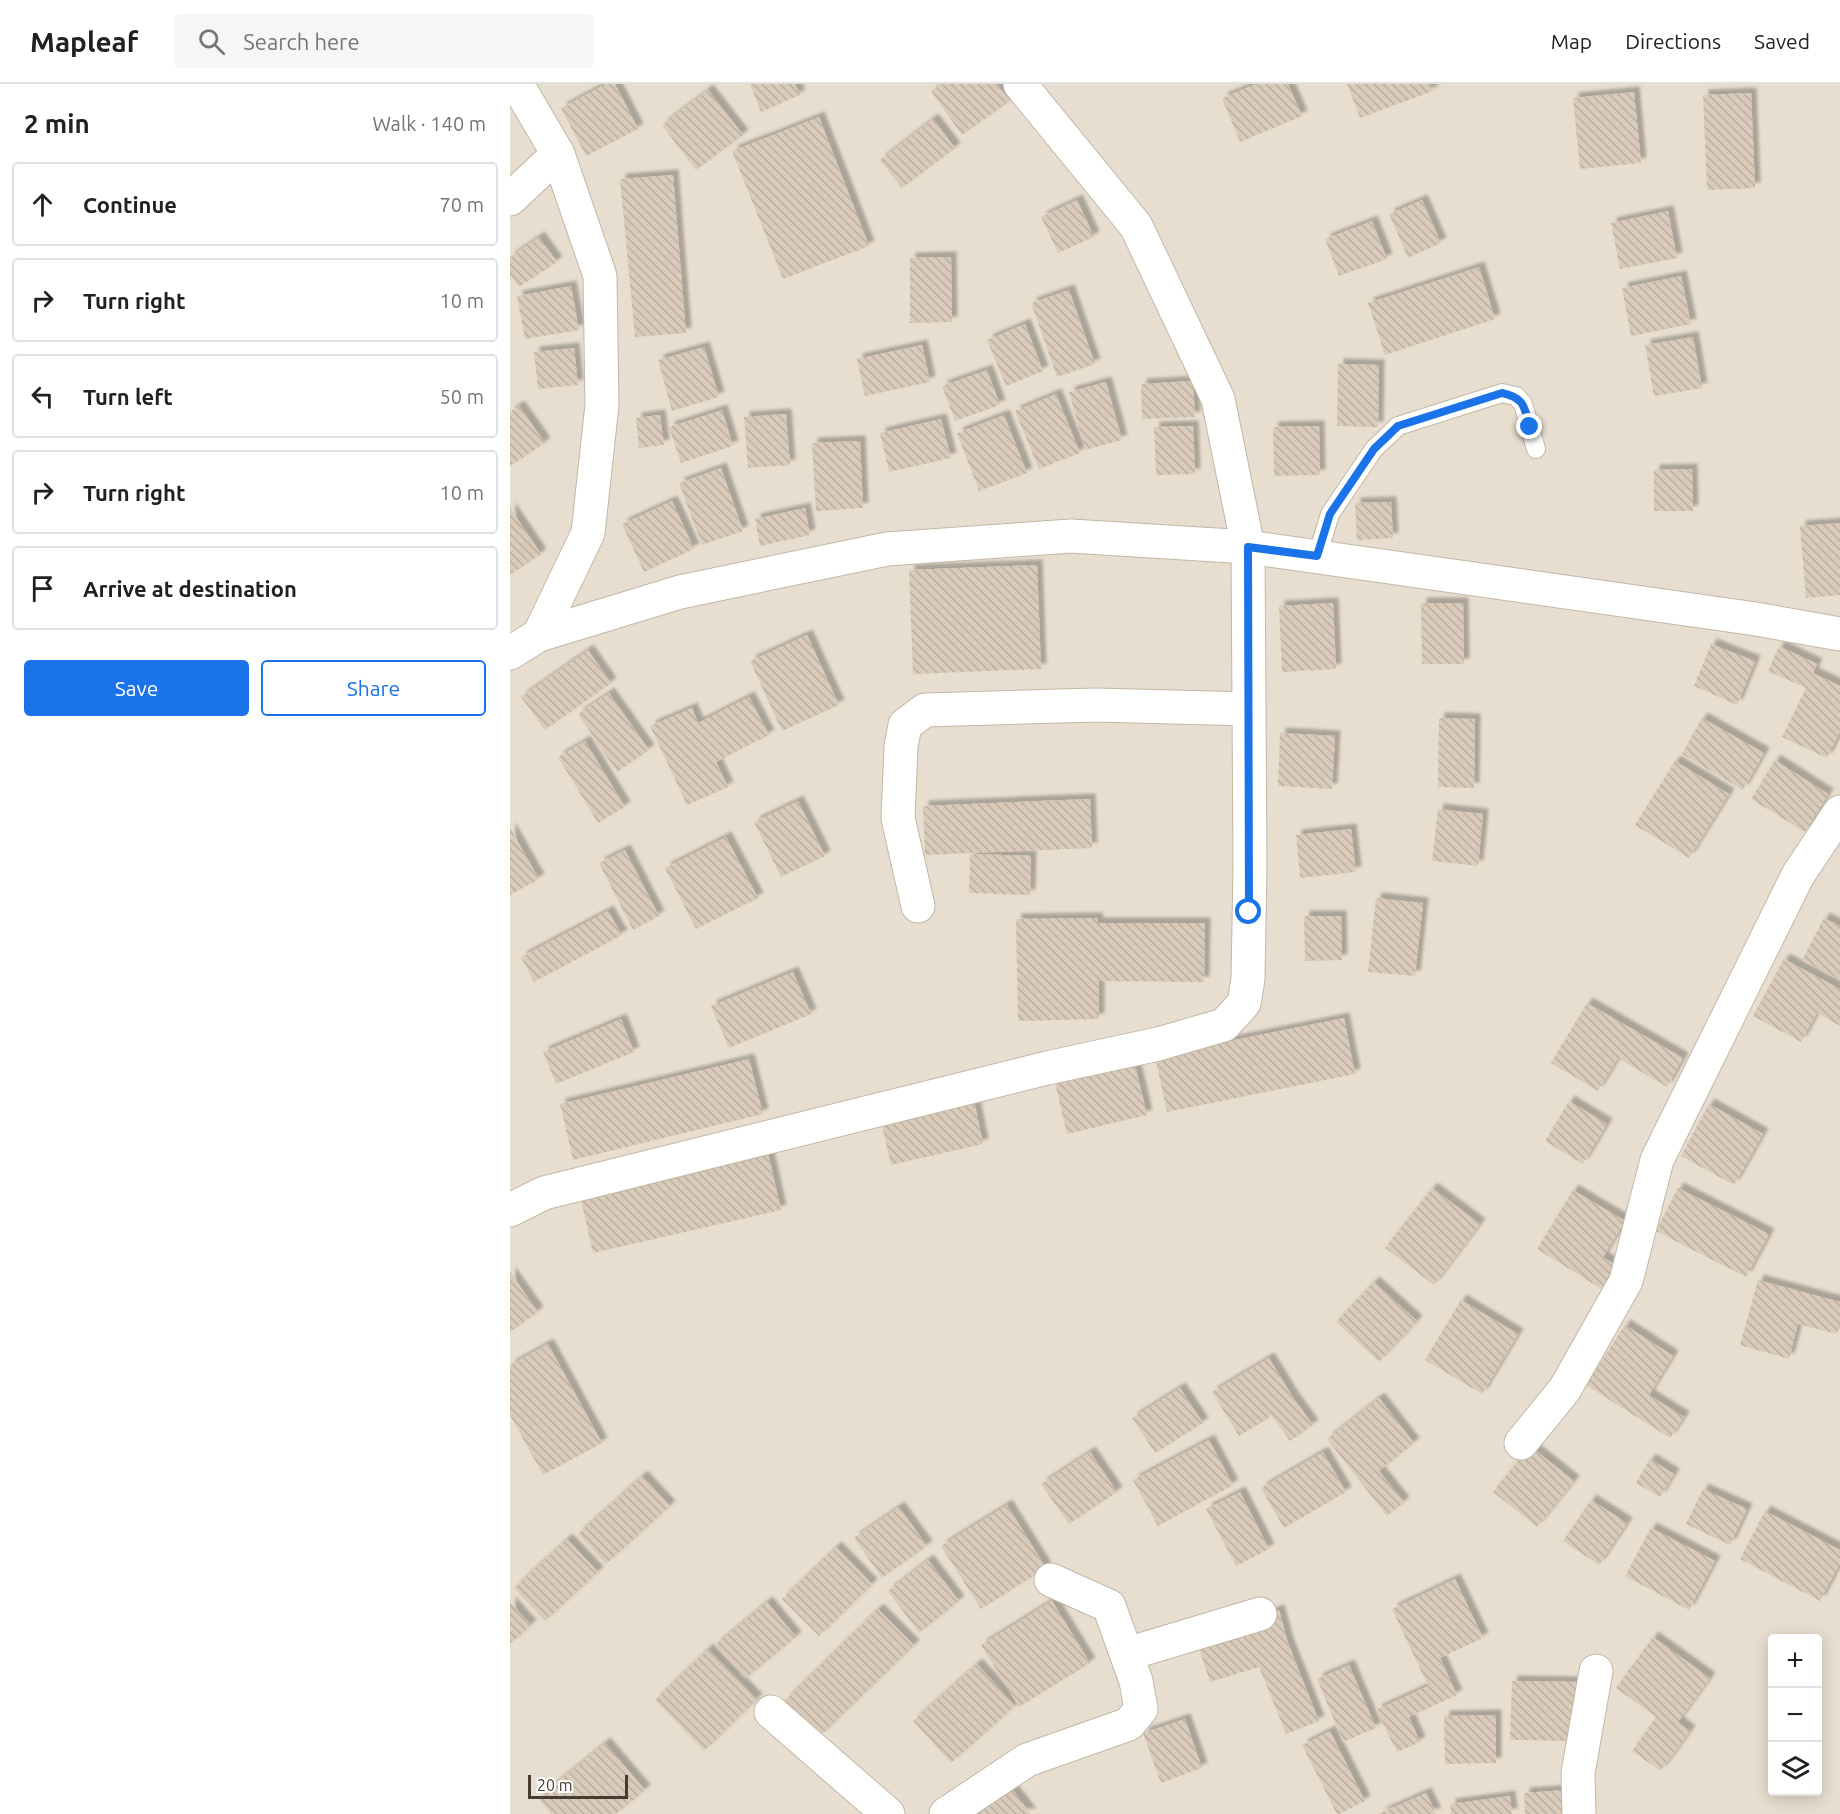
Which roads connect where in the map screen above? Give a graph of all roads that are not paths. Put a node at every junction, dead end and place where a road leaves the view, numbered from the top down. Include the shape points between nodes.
1 (516, 84) edge
2 (1020, 84) edge
3 (558, 154) junction
4 (510, 199) edge
5 (1536, 449) dead end
6 (1248, 547) junction
7 (1317, 556) junction
8 (1840, 634) edge
9 (538, 635) junction
10 (510, 652) edge
11 (1249, 709) junction
12 (1840, 813) edge
13 (918, 906) dead end
14 (510, 1210) edge
15 (1521, 1443) dead end
16 (1051, 1580) dead end
17 (1260, 1614) dead end
18 (1127, 1654) junction
19 (1596, 1671) dead end
20 (771, 1713) dead end
21 (887, 1814) edge
22 (946, 1814) edge
23 (1579, 1814) edge

1 - 3 street
2 - 6 street via 1136,226 1218,399
3 - 4 street
3 - 9 street via 600,276 602,405 588,533
5 - 7 lane via 1524,404 1516,396 1502,393 1398,426 1374,449 1330,514
6 - 7 street
6 - 9 street via 1071,536 887,549 680,592
6 - 11 street
7 - 8 street
9 - 10 street
11 - 13 street via 1096,705 925,710 905,725 898,818
11 - 14 street via 1248,979 1244,1003 1224,1024 1158,1044 544,1193
12 - 15 street via 1798,875 1657,1160 1626,1281 1565,1389
16 - 18 street via 1110,1606
17 - 18 street
18 - 22 street via 1141,1709 1129,1724 1027,1760
19 - 23 street via 1578,1773
20 - 21 street

